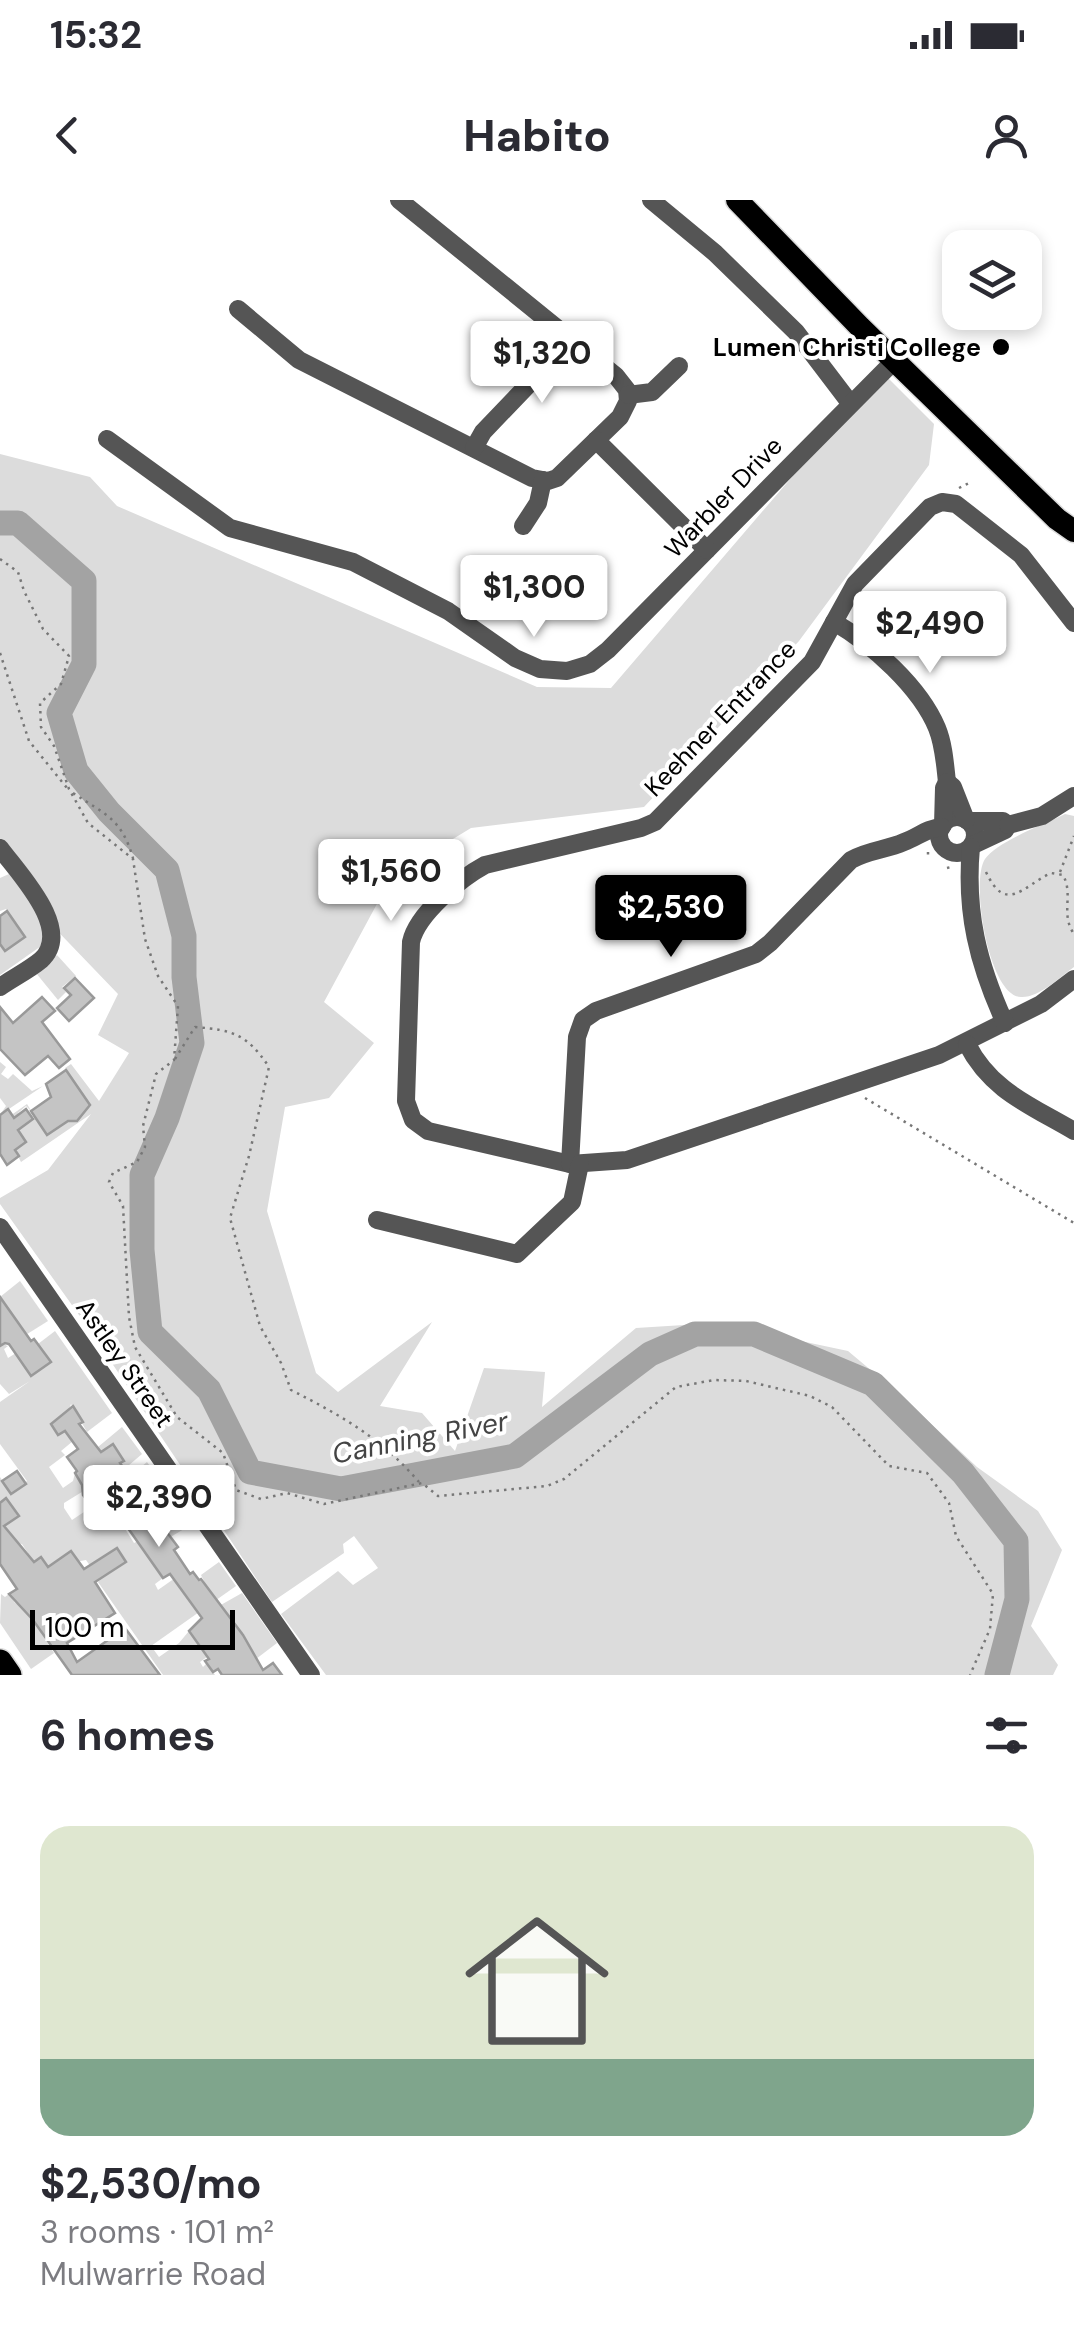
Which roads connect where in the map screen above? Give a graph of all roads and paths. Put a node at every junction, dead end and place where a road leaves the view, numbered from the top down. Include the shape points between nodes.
1 (399, 200) edge
2 (650, 200) edge
3 (737, 200) edge
4 (238, 310) dead end
5 (572, 338) junction
6 (896, 358) junction
7 (679, 366) dead end
8 (628, 396) junction
9 (850, 403) junction
10 (106, 439) dead end
11 (596, 440) junction
12 (474, 448) junction
13 (543, 480) junction
14 (971, 482) dead end
15 (956, 495) dead end
16 (522, 526) dead end
17 (1074, 531) edge
18 (707, 550) junction
19 (0, 558) edge
20 (834, 622) junction
21 (1074, 623) edge
22 (0, 653) edge
23 (948, 782) junction
24 (70, 791) junction
25 (1074, 796) edge
26 (967, 820) junction
27 (1008, 824) junction
28 (942, 826) junction
29 (1074, 836) edge
30 (902, 844) junction
31 (972, 846) junction
32 (0, 848) edge
33 (941, 857) junction
34 (133, 859) junction
35 (983, 866) dead end
36 (1059, 874) junction
37 (967, 889) junction
38 (1074, 934) edge
39 (1071, 985) edge
40 (0, 987) edge
41 (1006, 1023) junction
42 (966, 1044) junction
43 (175, 1060) junction
44 (860, 1094) dead end
45 (1074, 1130) edge
46 (575, 1164) junction
47 (377, 1220) dead end
48 (1074, 1222) edge
49 (0, 1228) edge
50 (421, 1483) junction
51 (0, 1662) edge
52 (9, 1675) edge
53 (311, 1675) edge
54 (970, 1675) edge

1 - 5 street
2 - 9 street via 716,252 796,332
3 - 6 main road
4 - 12 street via 299,360
5 - 8 street via 616,376
5 - 12 street
6 - 9 street, Warbler Drive
6 - 17 main road
7 - 8 street via 652,392
8 - 11 street via 620,416
9 - 18 street, Warbler Drive
10 - 18 street, Warbler Drive via 230,528 353,562 540,669 590,664
11 - 13 street via 561,475
11 - 18 street
12 - 13 street
13 - 16 street via 538,504
14 - 15 path
19 - 24 path via 18,572 43,628 69,656 62,684 40,703 42,726
20 - 21 street, Keehner Entrance via 855,584 930,507 948,502 1021,555
20 - 23 street via 886,660 927,710
20 - 46 street, Keehner Entrance via 812,662 654,822 485,866 465,876 414,931 406,1101 413,1120 428,1131
22 - 24 path via 29,741
23 - 26 street
23 - 28 street
24 - 34 path via 88,823
24 - 34 path via 111,818
25 - 27 street via 1042,816
26 - 27 street
26 - 28 street via 956,817
26 - 31 street via 975,832
27 - 31 street
28 - 30 street
28 - 33 street
29 - 36 path
30 - 33 street
30 - 46 street via 850,860 756,954 583,1020 577,1037
31 - 33 street
31 - 37 street
32 - 40 street via 48,915 52,938 44,957
33 - 37 street
34 - 43 path via 146,939 158,976 178,1006
35 - 36 path via 1006,895
36 - 38 path via 1069,886 1066,917
37 - 41 street via 979,958
39 - 41 street, Keehner Entrance
41 - 42 street, Keehner Entrance
42 - 45 street via 1002,1089
42 - 46 street, Keehner Entrance via 640,1156
43 - 50 path via 195,1027 232,1030 270,1067 230,1218 260,1326 291,1390 349,1419
43 - 50 path via 156,1074 143,1126 146,1147 108,1182 123,1206 135,1347 177,1417 223,1453 236,1490 324,1504
44 - 48 path
46 - 47 street via 572,1202 517,1254
49 - 53 street, Astley Street
50 - 54 path via 438,1496 548,1486 676,1387 746,1381 810,1396 832,1407 890,1466 926,1473 949,1503 956,1536 993,1594 990,1630
51 - 52 highway

